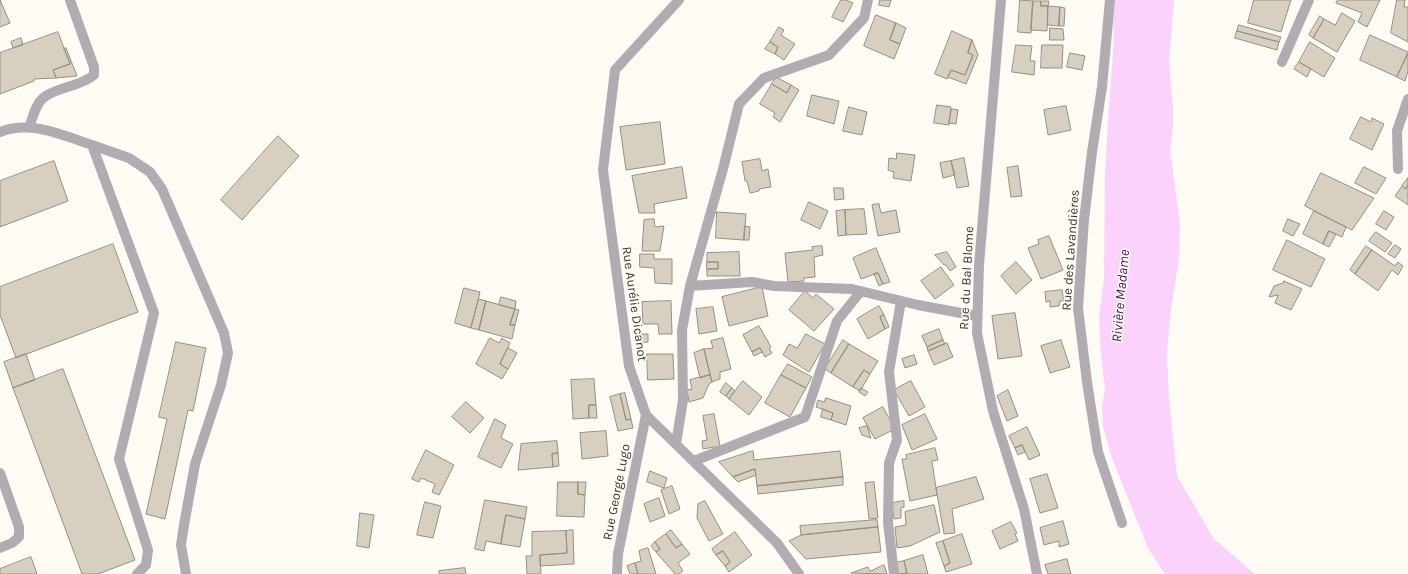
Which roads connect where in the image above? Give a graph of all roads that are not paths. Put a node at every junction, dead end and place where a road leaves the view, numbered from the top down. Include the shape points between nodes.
1 (70, 0) edge
2 (679, 0) edge
3 (868, 0) edge
4 (1001, 0) edge
5 (1110, 0) edge
6 (1309, 0) edge
7 (1282, 62) dead end
8 (1408, 99) edge
9 (30, 127) junction
10 (0, 132) edge
11 (92, 145) junction
12 (1398, 169) dead end
13 (690, 286) junction
14 (861, 291) junction
15 (901, 301) junction
16 (977, 316) junction
17 (646, 415) junction
18 (676, 444) junction
19 (694, 461) junction
20 (0, 474) edge
21 (1122, 523) dead end
22 (0, 548) edge
23 (137, 574) edge
24 (186, 574) edge
25 (617, 574) edge
26 (800, 574) edge
27 (894, 574) edge
28 (1037, 574) edge

1 - 9 street via 94,67 94,75 88,80 42,98
2 - 17 street, Rue Aurélie Dicanot via 615,70 602,170 629,366
3 - 13 street via 864,18 829,55 764,78 740,104
4 - 16 street, Rue du Bal Blome
5 - 21 street, Rue des Lavandières via 1102,87 1084,220 1078,308 1086,382 1098,452
6 - 7 street
8 - 12 street via 1397,131
9 - 10 street
9 - 11 street via 49,130
11 - 23 street via 154,313 119,459 148,550 146,565
11 - 24 street via 129,158 150,172 162,190 224,333 228,353 221,385 195,464 181,544
13 - 14 street via 752,282 774,286
13 - 18 street via 682,330 683,400
14 - 15 street
14 - 19 street via 837,321 805,417
15 - 16 street
15 - 27 street via 889,372 897,440 889,463 888,522
16 - 28 street, Rue du Bal Blome via 976,333 993,411 1024,509
17 - 18 street, Rue Aurélie Dicanot
17 - 25 street, Rue George Lugo via 618,554
18 - 19 street, Rue Aurélie Dicanot
19 - 26 street, Rue Aurélie Dicanot via 777,543
20 - 22 street via 19,527 19,537

